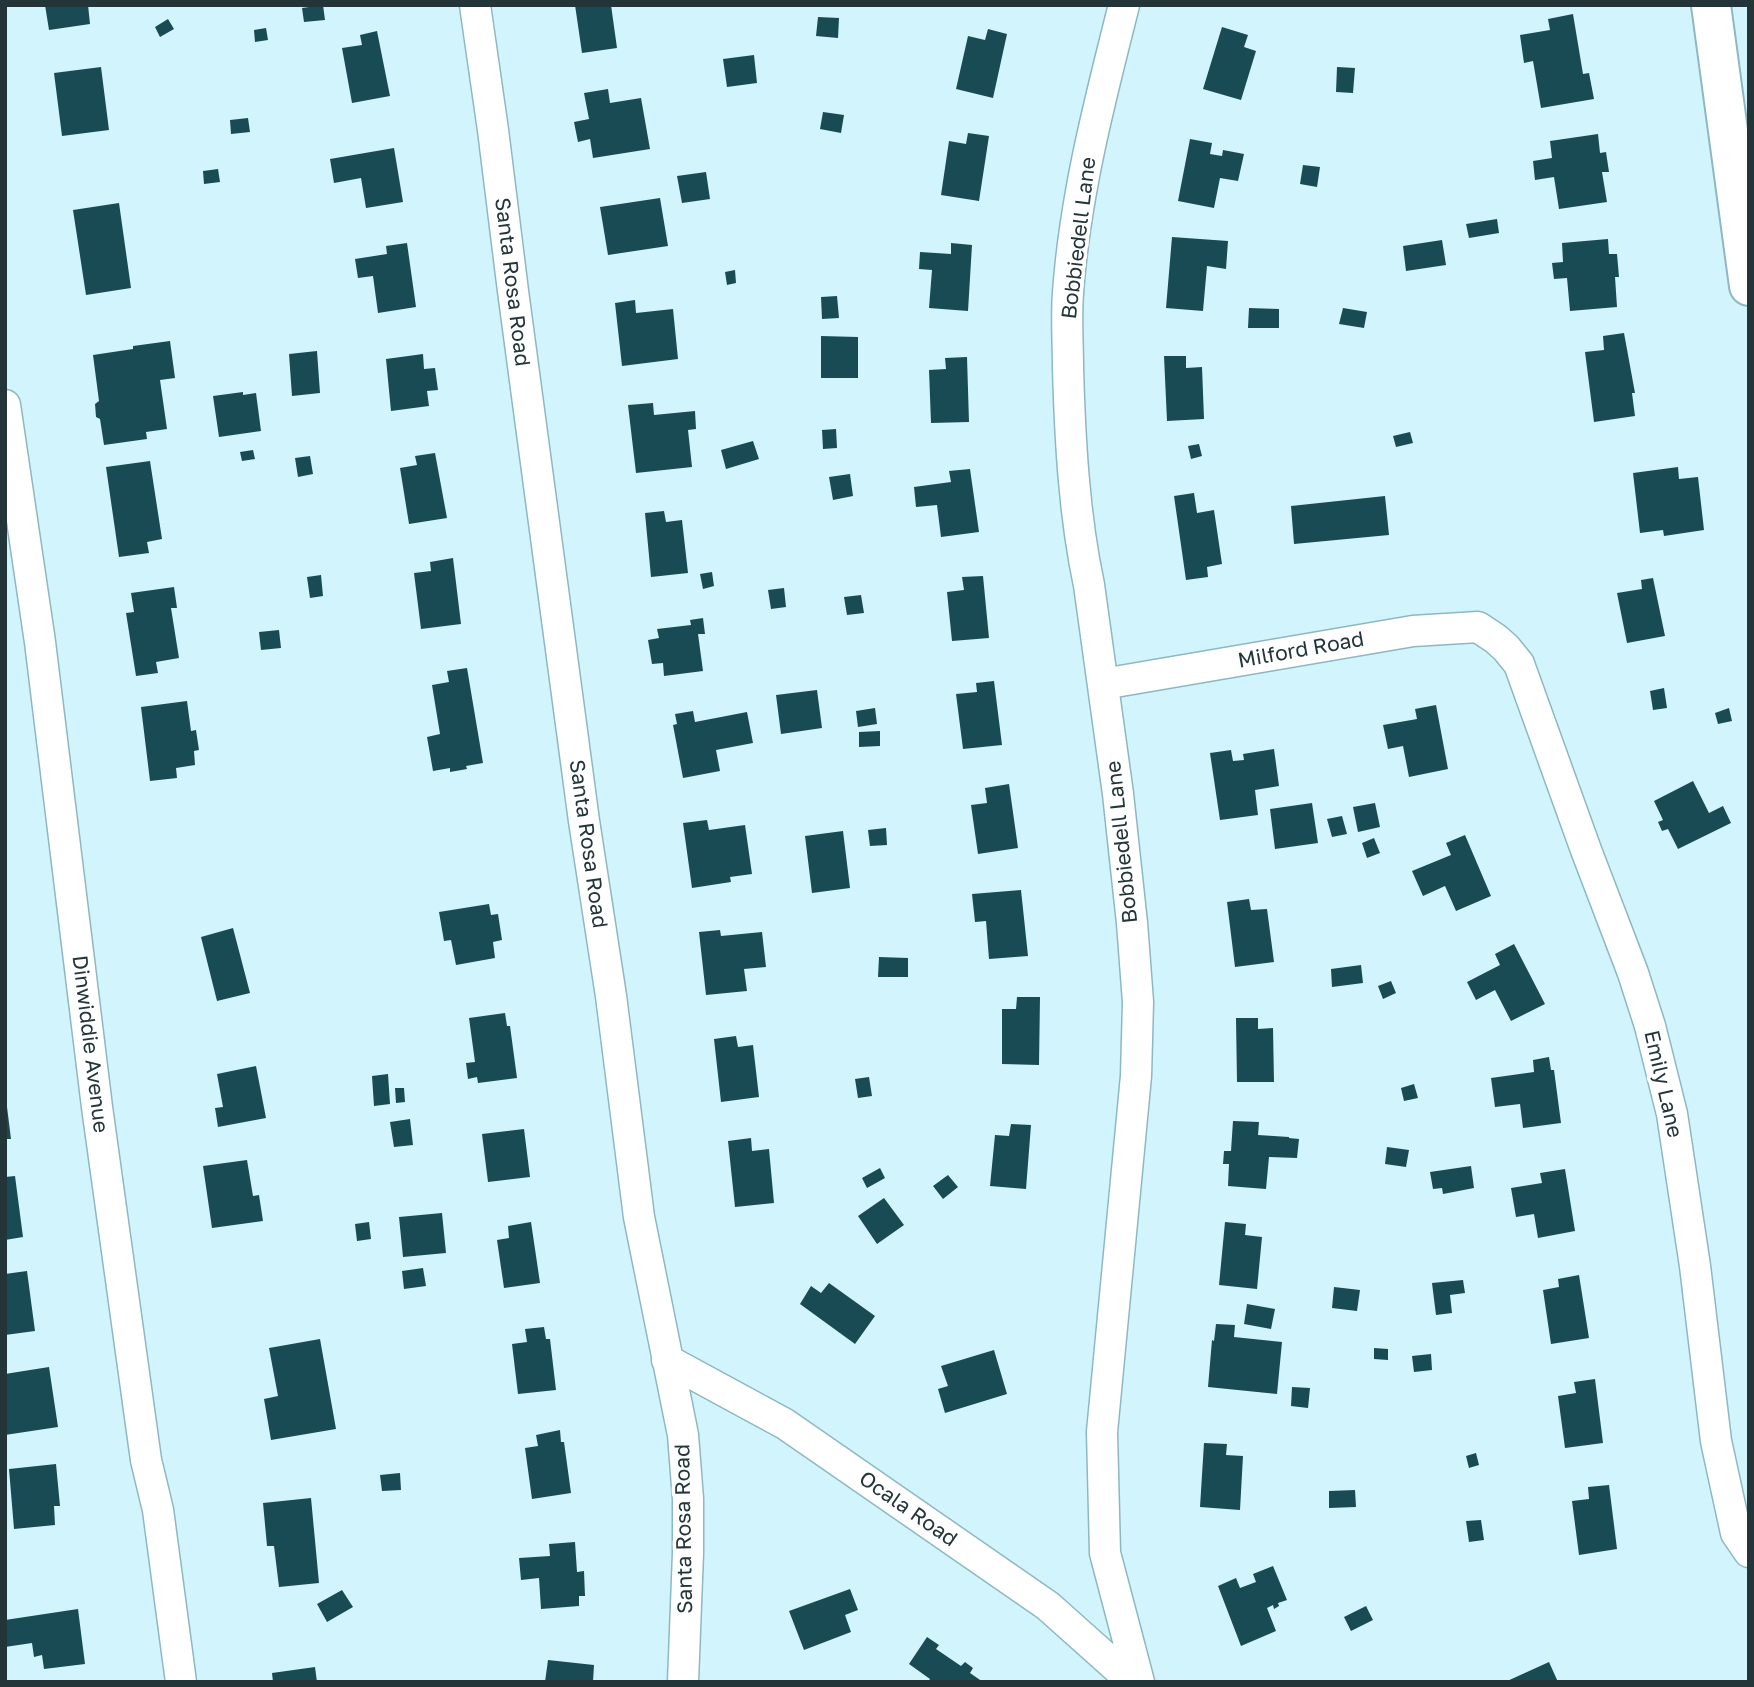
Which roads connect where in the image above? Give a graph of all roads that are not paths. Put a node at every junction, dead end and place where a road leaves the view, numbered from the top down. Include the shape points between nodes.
1 (475, 5) edge
2 (1124, 5) edge
3 (1712, 5) edge
4 (1749, 286) edge
5 (5, 405) edge
6 (1496, 639) joint
7 (1103, 684) junction
8 (667, 1360) junction
9 (1749, 1552) edge
10 (181, 1682) edge
11 (683, 1682) edge
12 (1133, 1682) edge
13 (1139, 1682) edge

1 - 8 street, Santa Rosa Road via 639,1217
2 - 7 street, Bobbiedell Lane via 1090,141 1067,295 1069,428
3 - 4 main road
5 - 10 street, Dinwiddie Avenue via 40,642 99,1121
6 - 7 street, Milford Road via 1478,627 1413,631
6 - 9 street, Emily Lane via 1520,664 1650,1026 1672,1114 1716,1441 1736,1533
7 - 13 street, Bobbiedell Lane via 1138,1002 1136,1076 1102,1432 1105,1553
8 - 11 street, Santa Rosa Road via 683,1435 688,1499
8 - 12 street, Ocala Road via 785,1424 1048,1606

